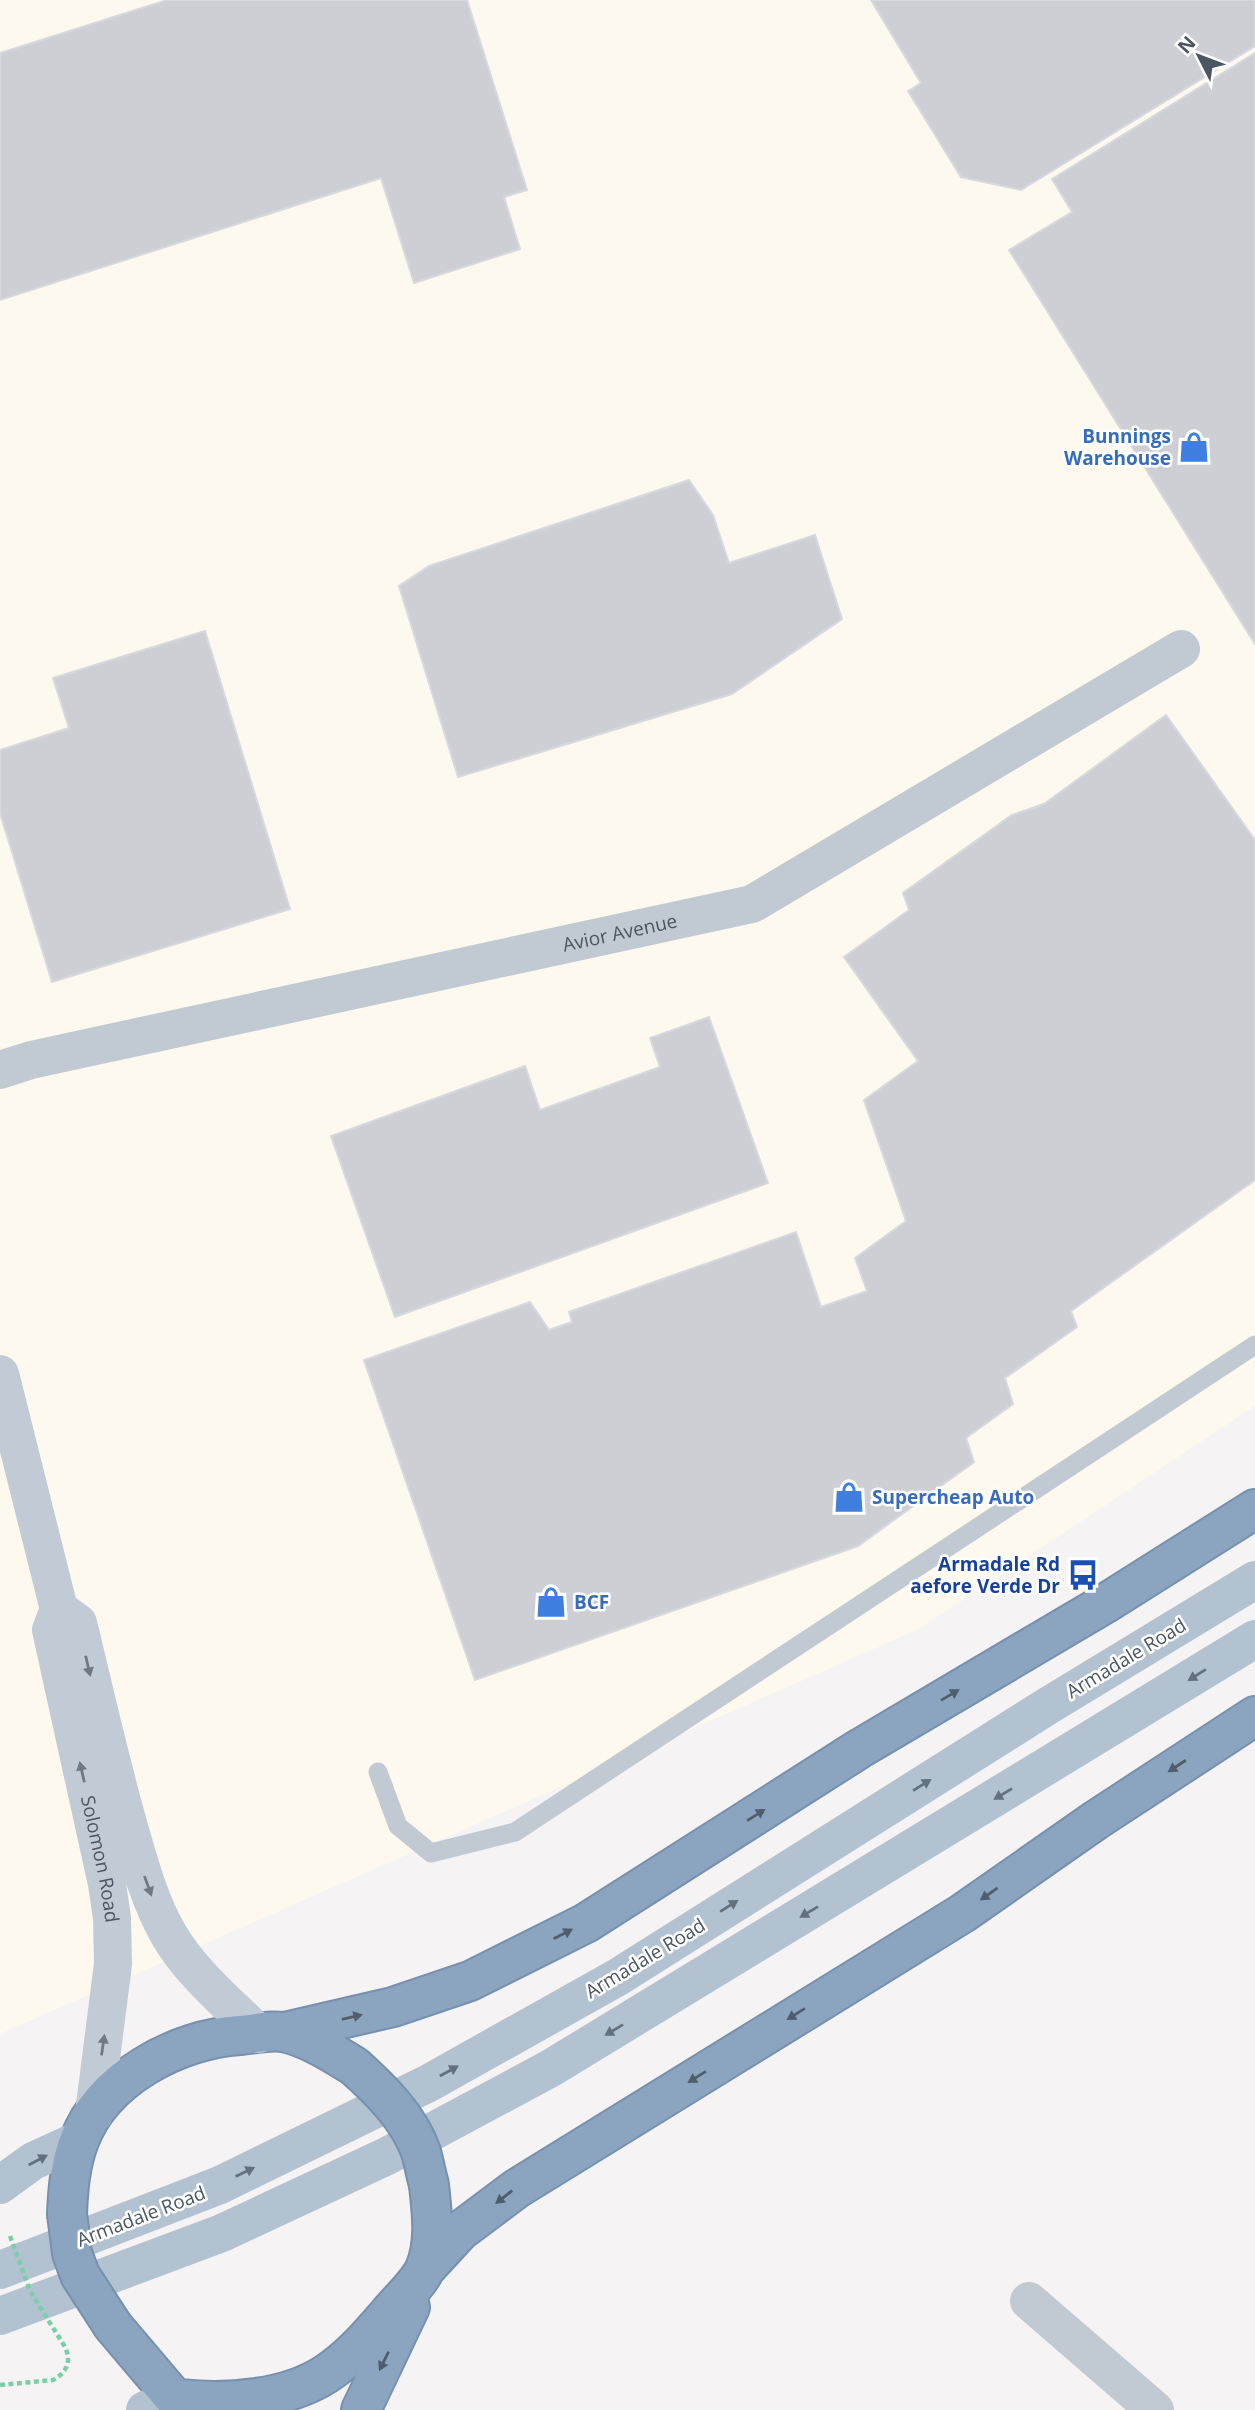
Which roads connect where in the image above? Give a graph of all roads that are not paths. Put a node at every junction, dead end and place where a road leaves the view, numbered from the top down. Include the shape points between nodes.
1 (1181, 649) dead end
2 (0, 1070) edge
3 (1255, 1345) edge
4 (0, 1374) edge
5 (1255, 1509) edge
6 (1255, 1580) edge
7 (59, 1609) junction
8 (1255, 1639) edge
9 (1255, 1716) edge
10 (378, 1772) dead end
11 (272, 2033) junction
12 (86, 2126) junction
13 (0, 2185) edge
14 (5, 2253) edge
15 (423, 2272) junction
16 (1029, 2301) dead end
17 (0, 2316) edge
18 (171, 2404) edge
19 (361, 2410) edge
20 (1155, 2410) edge

1 - 2 street, Avior Avenue via 752,904
3 - 10 lane via 515,1832 431,1853 398,1826
4 - 7 main road, Solomon Road
11 -> 5 highway via 393,2007 470,1981 586,1923 859,1749
14 -> 6 main road, Armadale Road via 220,2185 429,2082 618,1977
7 -> 11 main road, Solomon Road via 78,1623 136,1850 169,1935 187,1961
12 -> 7 main road, Solomon Road via 113,1964 112,1918 51,1630
8 -> 17 main road via 539,2075 387,2156 222,2233
9 -> 15 highway via 963,1913 516,2189 460,2231
11 - 12 highway via 217,2037 160,2057 129,2077
11 - 15 highway, bridge via 335,2054 375,2085 406,2124 421,2151 429,2185 432,2231
13 -> 12 main road
12 - 18 highway, bridge via 68,2182 72,2253 80,2275 113,2326
15 - 18 highway via 379,2325 325,2375 270,2396
15 -> 19 highway
16 - 20 street

